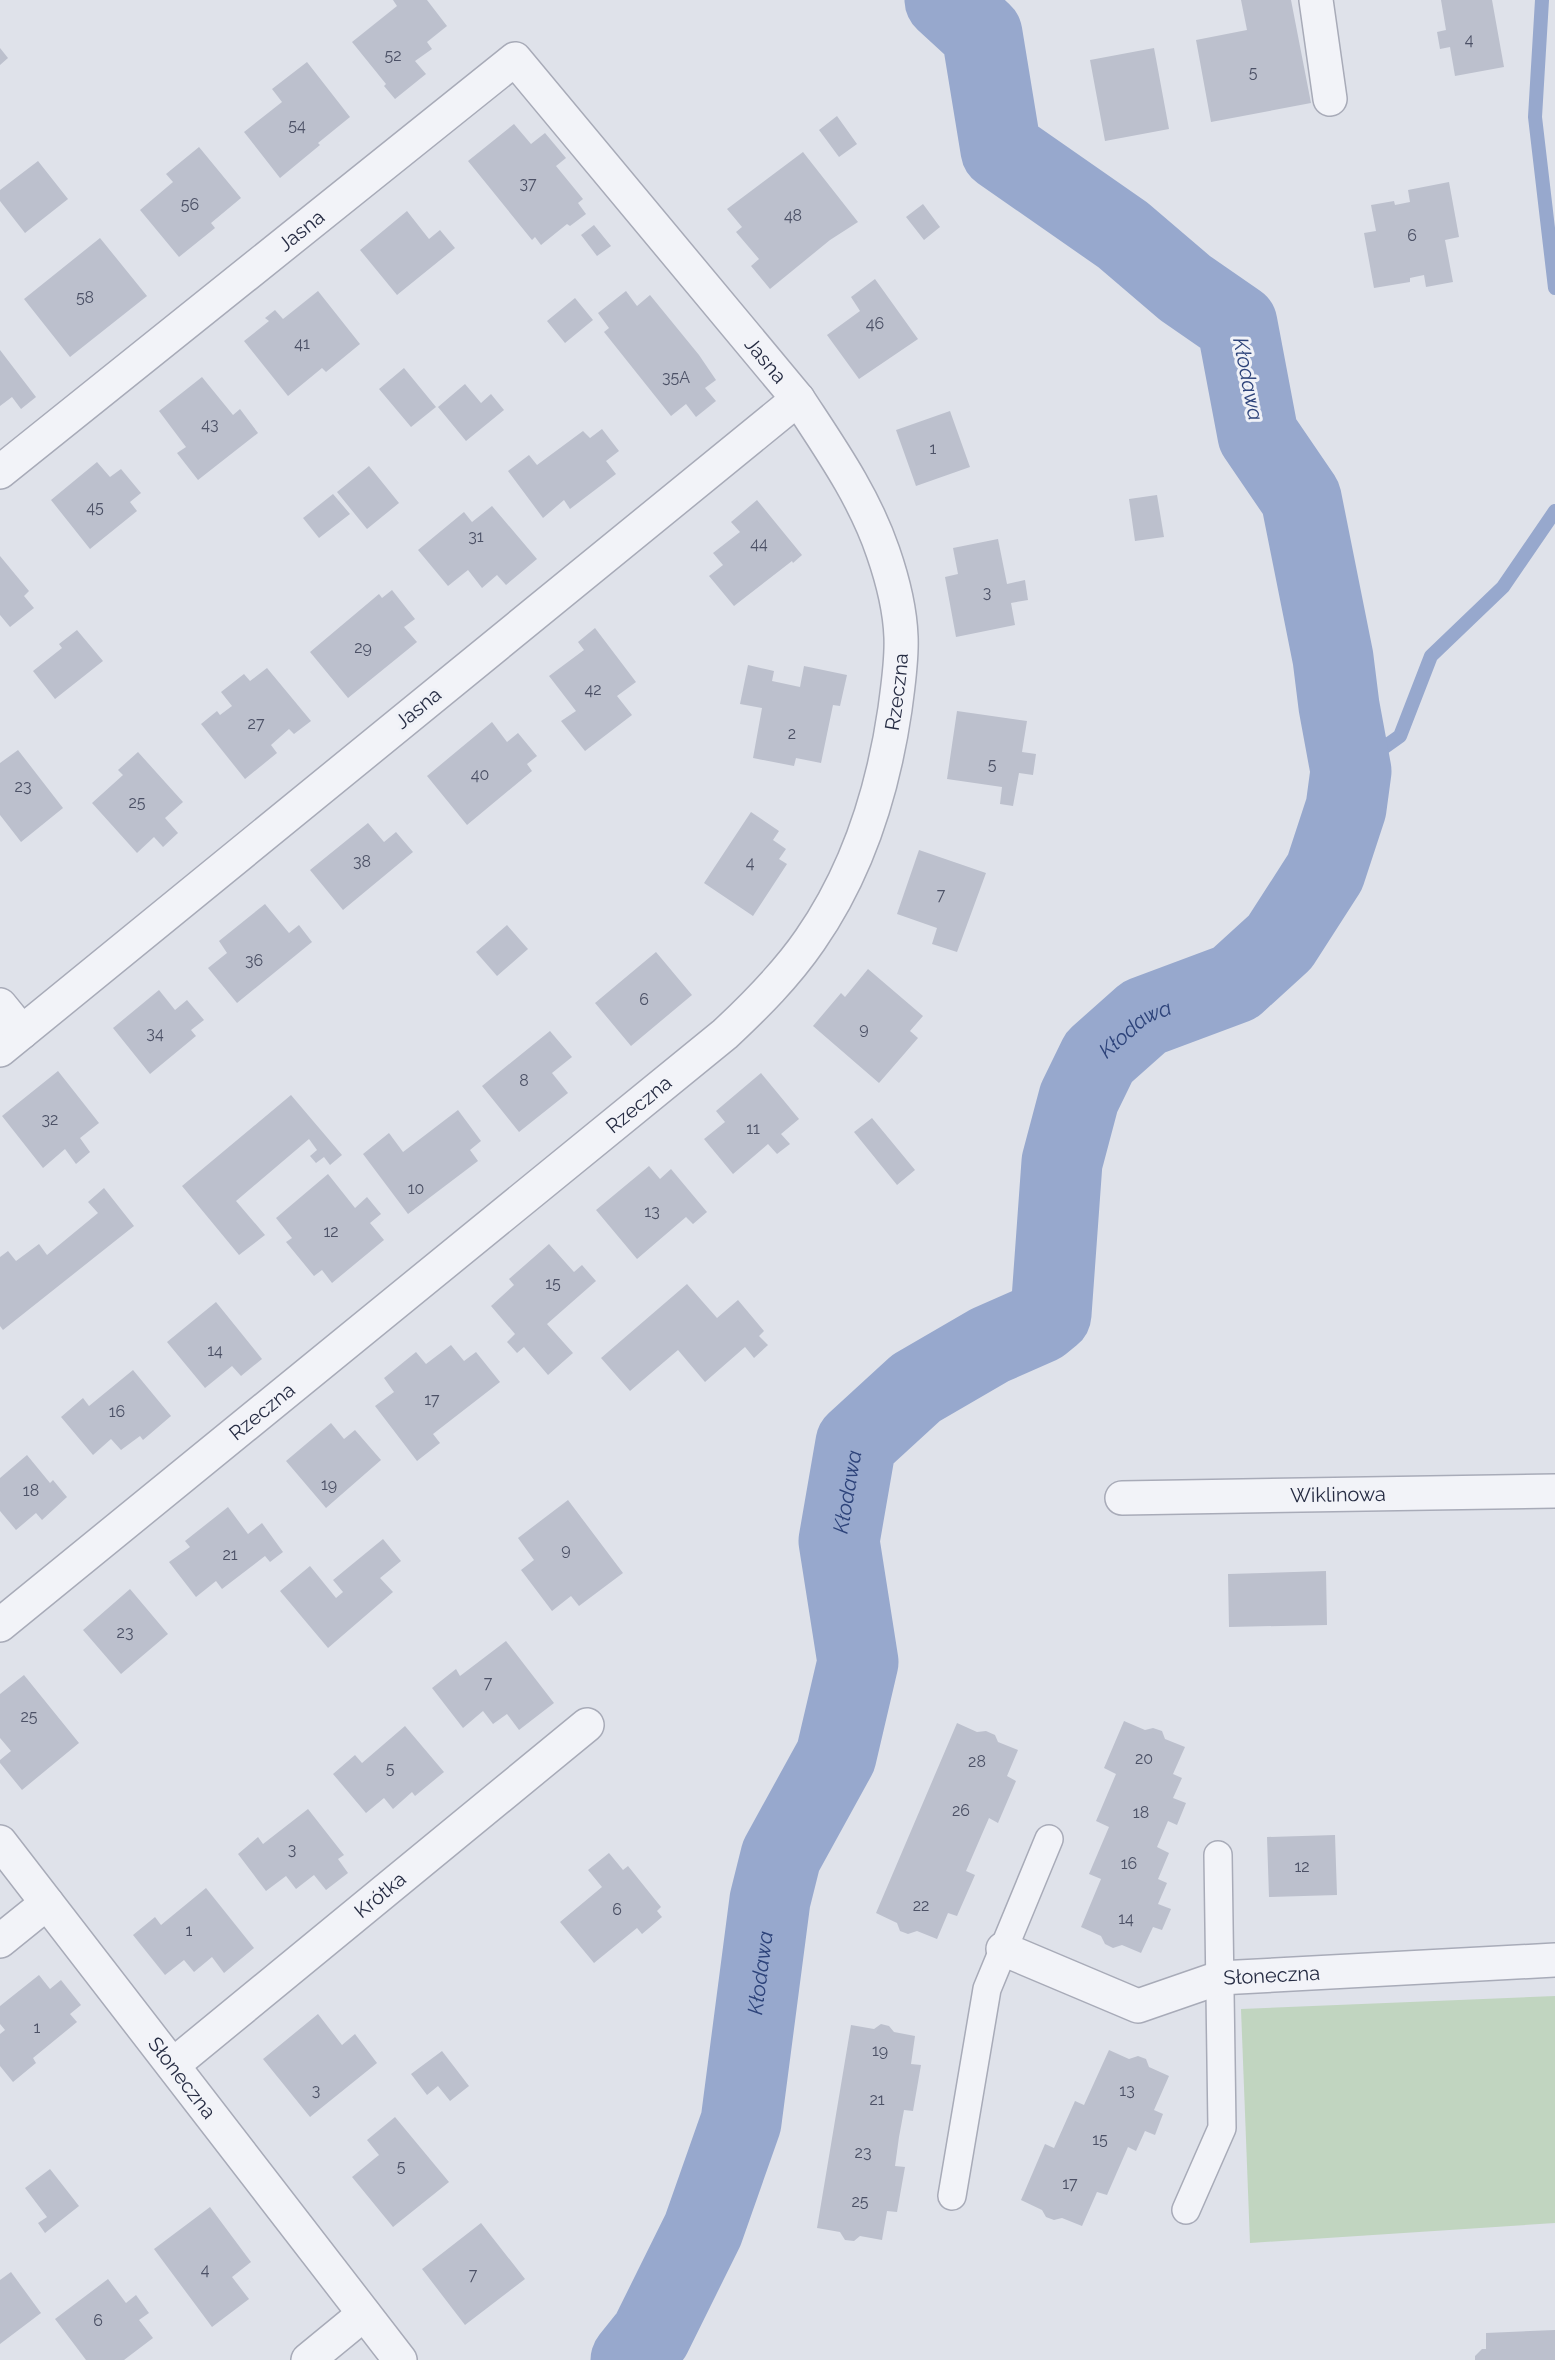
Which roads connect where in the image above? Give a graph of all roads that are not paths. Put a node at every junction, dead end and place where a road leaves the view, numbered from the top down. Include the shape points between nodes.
1 (1316, 0) edge
2 (1330, 99) dead end
3 (798, 399) junction
4 (0, 472) edge
5 (0, 1005) edge
6 (11, 1041) edge
7 (1555, 1491) edge
8 (1122, 1498) dead end
9 (0, 1625) edge
10 (587, 1725) dead end
11 (1049, 1839) dead end
12 (0, 1842) edge
13 (1218, 1856) dead end
14 (47, 1903) junction
15 (0, 1941) edge
16 (1003, 1949) junction
17 (1555, 1960) edge
18 (1219, 1978) junction
19 (173, 2065) junction
20 (952, 2196) dead end
21 (1186, 2210) dead end
22 (364, 2314) junction
23 (308, 2360) edge
24 (400, 2360) edge

1 - 2 street
3 - 4 street, Jasna via 515,59
3 - 6 street, Jasna
3 - 9 street, Rzeczna via 865,507 884,554 901,635 891,735 865,838 842,889 810,941 764,998 725,1034
5 - 6 street, Jasna
7 - 8 street, Wiklinowa
10 - 19 street, Krótka
11 - 16 lane
12 - 14 street, Słoneczna
13 - 18 lane
14 - 15 street
14 - 19 street, Słoneczna
16 - 18 street, Słoneczna via 1138,2006
16 - 20 lane via 987,1989
17 - 18 street, Słoneczna
18 - 21 lane via 1222,2128
19 - 22 street, Słoneczna
22 - 23 street
22 - 24 street, Słoneczna

